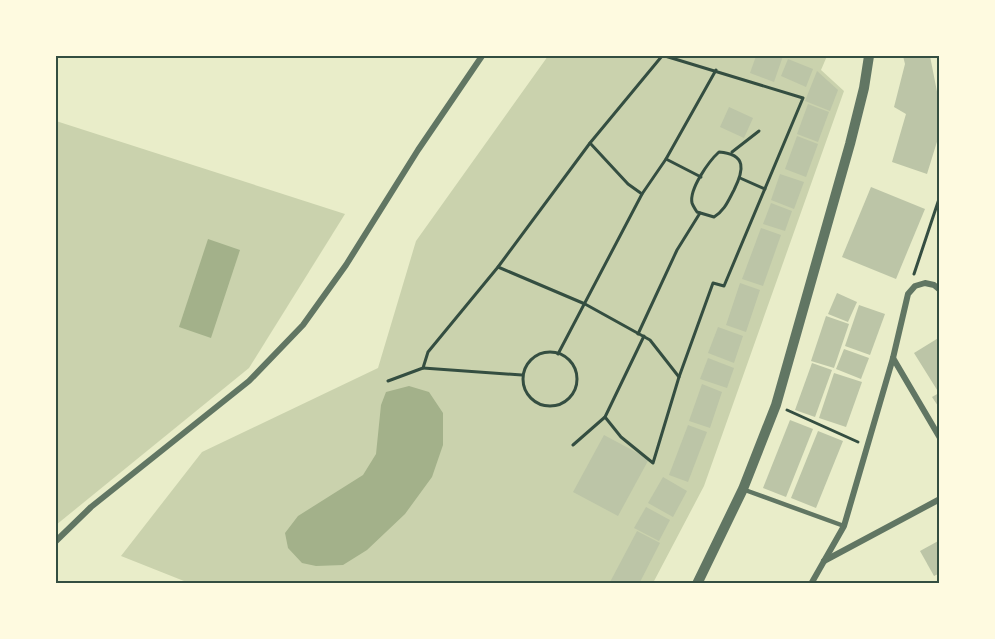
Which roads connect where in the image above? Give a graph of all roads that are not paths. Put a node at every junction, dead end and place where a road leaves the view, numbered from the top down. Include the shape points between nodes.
1 (482, 56) edge
2 (869, 56) edge
3 (939, 290) edge
4 (893, 358) junction
5 (939, 438) edge
6 (743, 489) junction
7 (939, 499) edge
8 (844, 526) junction
9 (56, 541) edge
10 (822, 562) junction
11 (697, 584) edge
12 (811, 584) edge

1 - 9 street via 303,325 249,381 91,507
2 - 6 street via 850,144 776,405
3 - 4 street via 925,283 908,294
4 - 5 street
4 - 8 street
6 - 8 lane
6 - 11 street
7 - 10 street
8 - 10 street
10 - 12 street

